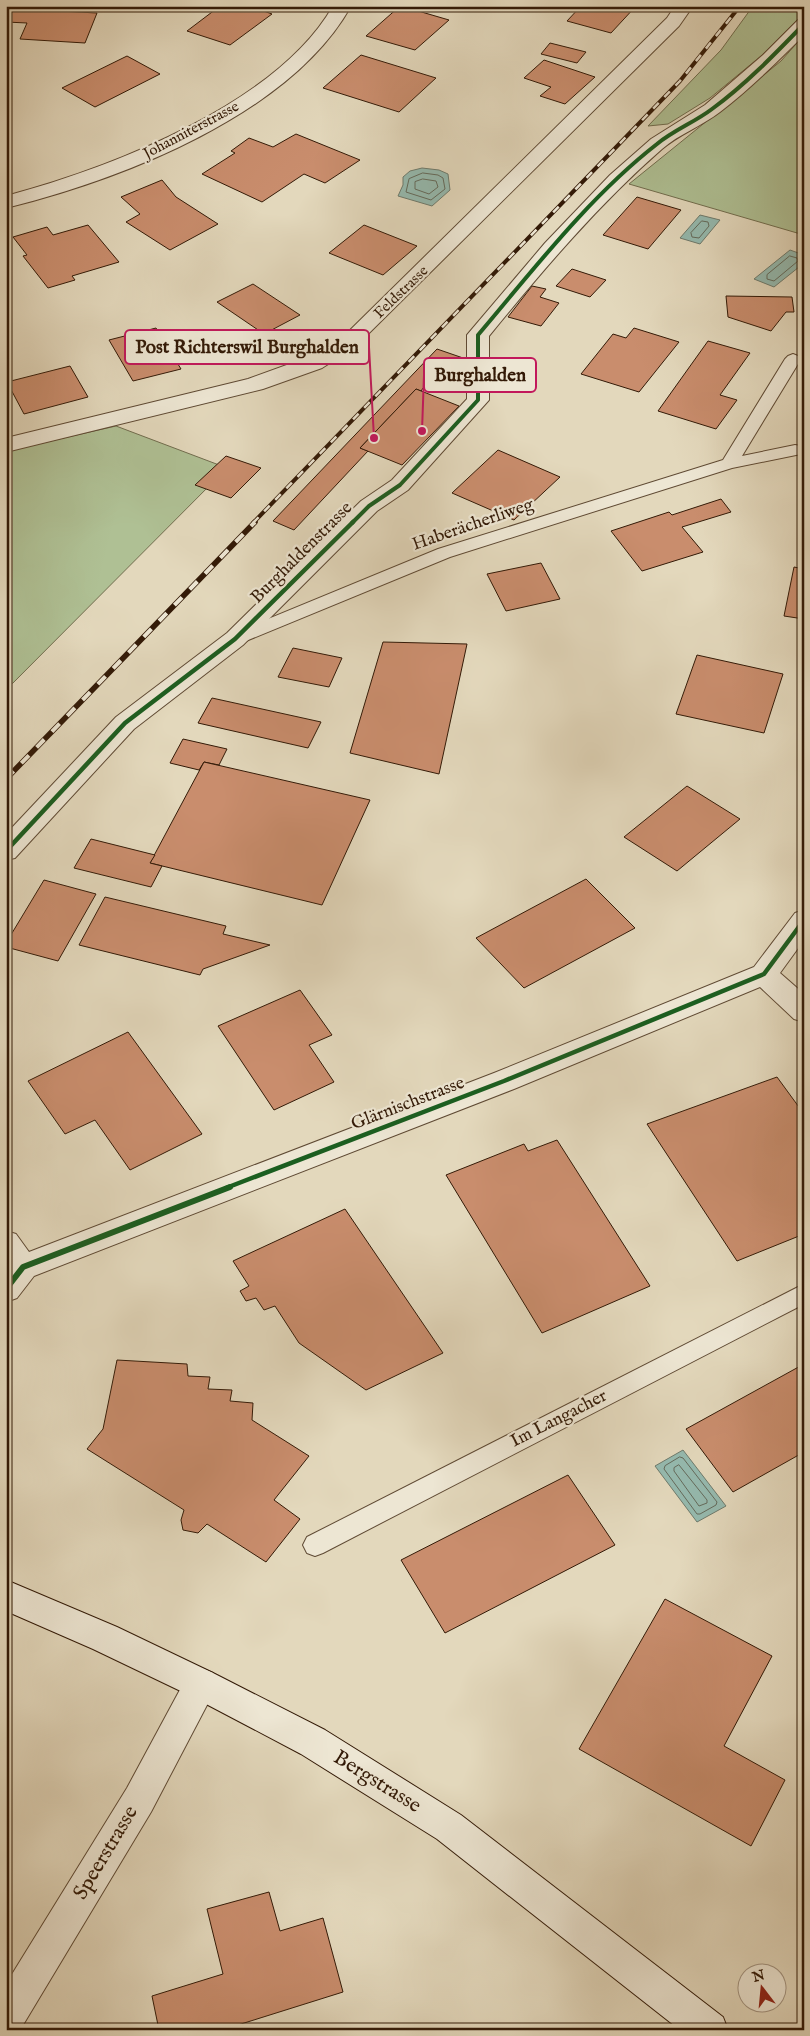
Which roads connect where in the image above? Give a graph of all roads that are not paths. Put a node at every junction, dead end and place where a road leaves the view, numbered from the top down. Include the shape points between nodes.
1 (342, 6) edge
2 (684, 6) edge
3 (804, 24) edge
4 (6, 202) edge
5 (793, 359) dead end
6 (6, 445) edge
7 (795, 450) dead end
8 (729, 464) junction
9 (235, 639) junction
10 (6, 851) edge
11 (804, 920) edge
12 (764, 974) junction
13 (804, 1011) edge
14 (6, 1243) edge
15 (15, 1278) edge
16 (804, 1293) edge
17 (314, 1545) dead end
18 (6, 1594) edge
19 (201, 1684) junction
20 (6, 2019) edge
21 (710, 2030) edge

1 - 4 street, Johanniterstrasse via 317,43 296,63 239,106 202,128 115,168
2 - 6 street, Feldstrasse via 673,22 348,343 314,363 255,384
3 - 9 street, Burghaldenstrasse via 770,59 712,109 658,143 617,178 552,247 478,336 478,400 400,484 368,506
5 - 8 lane
7 - 8 lane, Haberächerliweg
8 - 9 lane, Haberächerliweg via 444,553
9 - 10 street, Burghaldenstrasse via 125,723
11 - 12 street
12 - 13 street
12 - 15 street, Glärnischstrasse
14 - 15 street
16 - 17 lane, Im Langacher
18 - 19 street, Bergstrasse
19 - 20 street, Speerstrasse via 139,1800
19 - 21 street, Bergstrasse via 313,1742 449,1827

